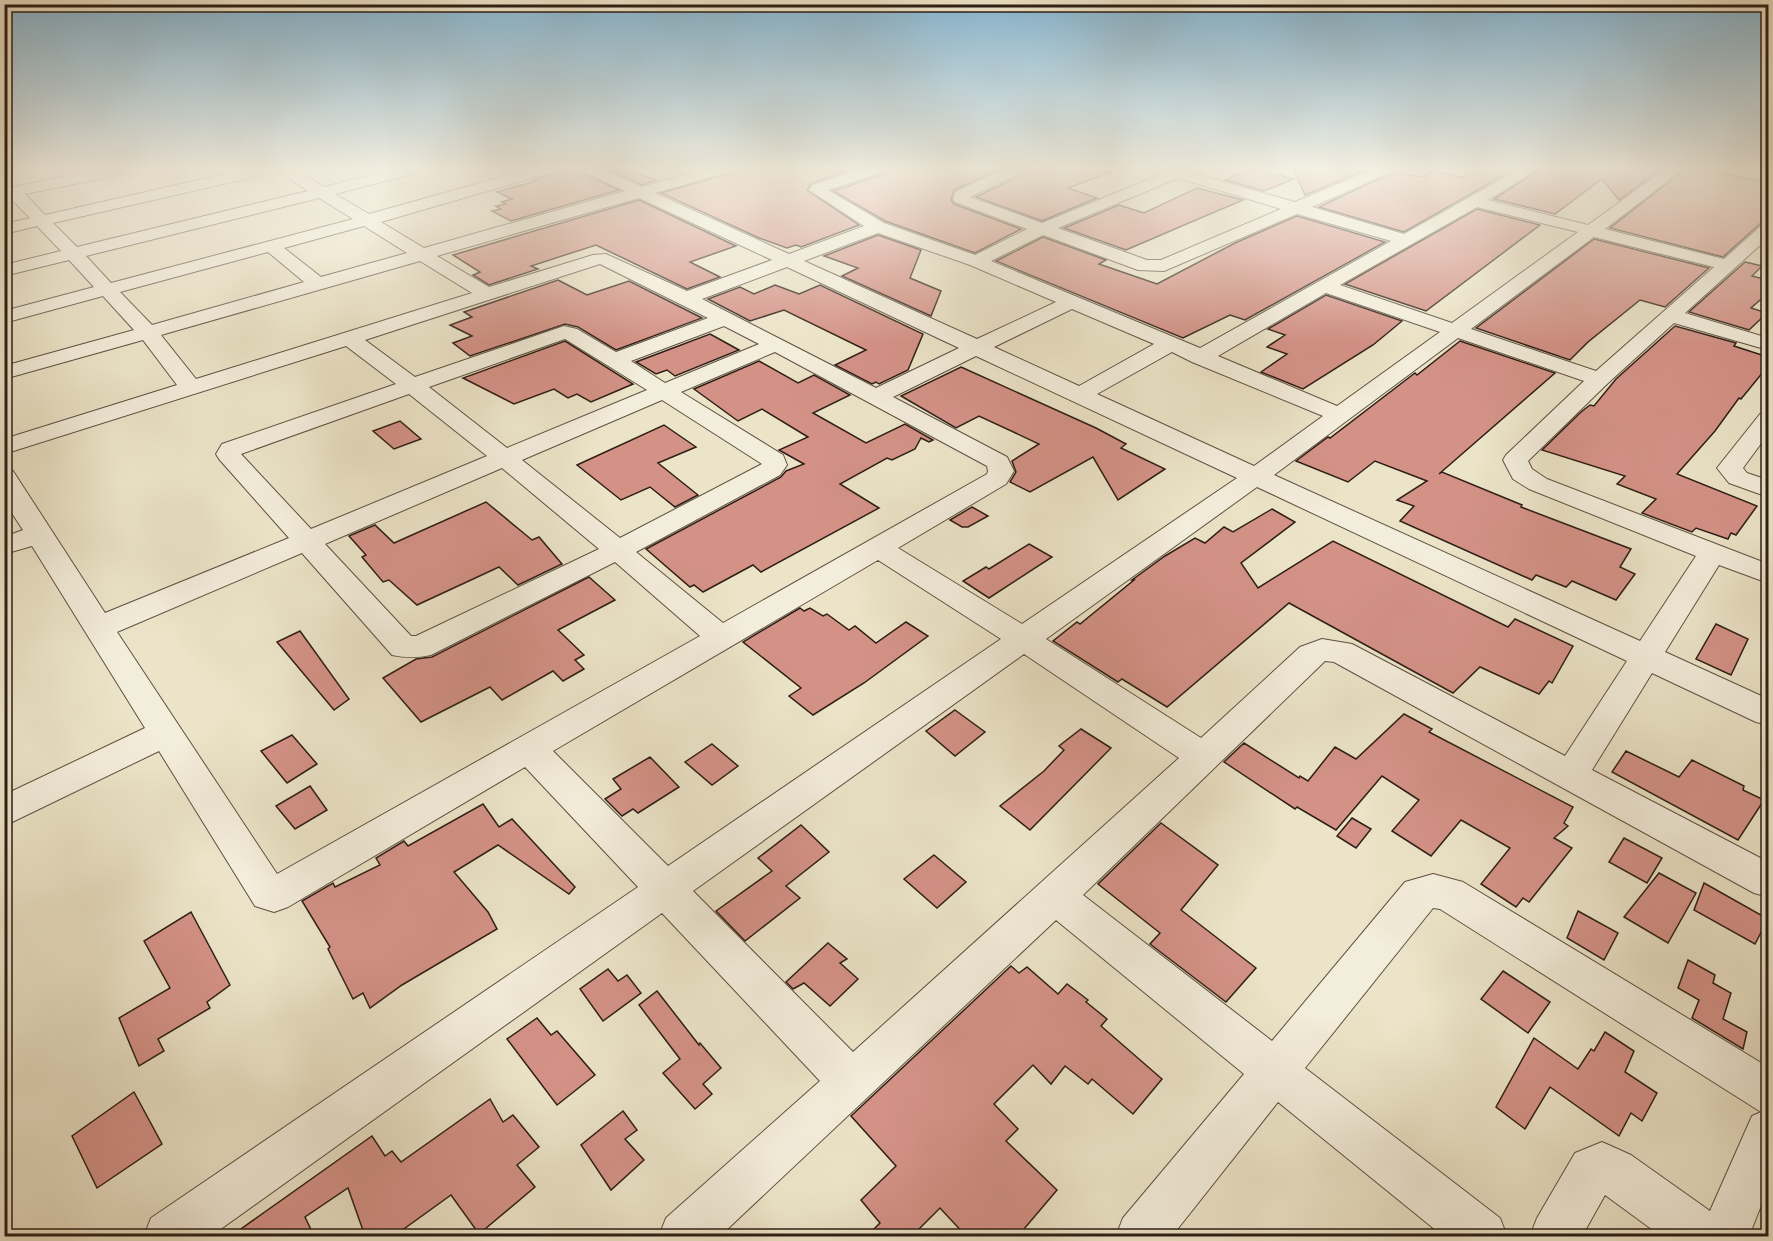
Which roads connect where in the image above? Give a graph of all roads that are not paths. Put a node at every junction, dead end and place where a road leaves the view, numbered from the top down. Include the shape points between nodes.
1 (46, 228) edge
2 (180, 228) edge
3 (338, 228) edge
4 (381, 228) edge
5 (514, 228) edge
6 (716, 228) edge
7 (876, 228) edge
8 (881, 228) edge
9 (1038, 228) edge
10 (1252, 228) edge
11 (1364, 228) edge
12 (1427, 228) edge
13 (1580, 228) edge
14 (1596, 228) edge
15 (1041, 229) junction
16 (1768, 229) edge
17 (1592, 231) junction
18 (1406, 240) junction
19 (271, 246) junction
20 (74, 254) junction
21 (423, 254) junction
22 (786, 261) junction
23 (976, 261) junction
24 (1727, 265) junction
25 (4, 271) edge
26 (318, 284) junction
27 (1324, 286) junction
28 (109, 289) junction
29 (485, 293) junction
30 (687, 298) junction
31 (1071, 302) junction
32 (1670, 315) junction
33 (4, 317) edge
34 (726, 318) junction
35 (1453, 331) junction
36 (148, 332) junction
37 (348, 337) junction
38 (1170, 344) junction
39 (1768, 344) edge
40 (775, 345) junction
41 (974, 347) junction
42 (1200, 357) junction
43 (615, 360) junction
44 (4, 373) edge
45 (1599, 379) junction
46 (412, 384) junction
47 (191, 388) junction
48 (666, 391) junction
49 (1079, 395) junction
50 (876, 396) junction
51 (1340, 415) junction
52 (1768, 418) edge
53 (4, 447) edge
54 (504, 459) junction
55 (1255, 477) junction
56 (7, 487) edge
57 (1768, 489) edge
58 (39, 534) junction
59 (306, 541) junction
60 (4, 546) edge
61 (878, 548) junction
62 (618, 550) junction
63 (1713, 552) junction
64 (1768, 574) edge
65 (98, 628) junction
66 (722, 638) junction
67 (1024, 639) junction
68 (1647, 657) junction
69 (1768, 713) edge
70 (165, 733) junction
71 (529, 749) junction
72 (1203, 757) junction
73 (1571, 775) junction
74 (4, 812) edge
75 (1768, 881) edge
76 (664, 890) junction
77 (1054, 896) junction
78 (1275, 1072) junction
79 (852, 1082) junction
80 (1768, 1092) edge
81 (1768, 1132) edge
82 (169, 1236) edge
83 (684, 1236) edge
84 (1141, 1236) edge
85 (1482, 1236) edge
86 (1555, 1236) edge
87 (1702, 1236) edge
88 (1724, 1236) edge

1 - 20 street
2 - 20 street
3 - 19 street
4 - 21 street
5 - 21 street
6 - 22 street
7 - 22 street
8 - 23 street
9 - 15 street
10 - 15 street via 1158,266 1144,266
11 - 18 street
12 - 18 street
13 - 17 street
14 - 17 street
15 - 23 street
16 - 24 street
17 - 24 street
17 - 35 street
18 - 27 street
19 - 26 street
19 - 28 street
20 - 25 street
20 - 28 street
21 - 26 street
21 - 29 street
22 - 30 street
22 - 41 street
23 - 31 street
24 - 32 street
26 - 36 street
27 - 35 street
27 - 42 street
28 - 33 street
28 - 36 street
29 - 30 street via 606,259
29 - 37 street
30 - 34 street
31 - 38 street
31 - 41 street
32 - 39 street
32 - 45 street
34 - 40 street
34 - 43 street
35 - 45 street
35 - 51 street
36 - 44 street
36 - 47 street
37 - 46 street
37 - 47 street
38 - 42 street
38 - 49 street
40 - 48 street
40 - 50 street
41 - 49 street
41 - 50 street
42 - 51 street
43 - 46 street via 570,333 557,333
43 - 48 street
45 - 63 street via 1515,460 1522,474 1538,484
46 - 54 street
46 - 59 street via 229,451
47 - 53 street
48 - 54 street
48 - 62 street via 774,460 775,465
49 - 55 street
50 - 61 street via 998,462 1001,471 997,479
51 - 55 street
52 - 57 street via 1730,468 1738,478
54 - 59 street
54 - 62 street
55 - 67 street
55 - 68 street
56 - 58 street
58 - 60 street
58 - 65 street
59 - 62 street via 403,647 411,648
59 - 65 street
61 - 66 street
61 - 67 street
62 - 66 street
63 - 64 street
63 - 68 street
65 - 70 street
66 - 71 street
67 - 72 street
67 - 76 street
68 - 69 street
68 - 73 street
70 - 71 street via 268,894 274,895
70 - 74 street
71 - 76 street
72 - 73 street via 1311,655 1322,650 1341,652
72 - 77 street
73 - 75 street
76 - 79 street
76 - 82 street
77 - 78 street
77 - 79 street
78 - 80 street via 1419,894 1433,891 1449,894
78 - 84 street
78 - 85 street
79 - 83 street
81 - 88 street
86 - 87 street via 1592,1170 1602,1166

